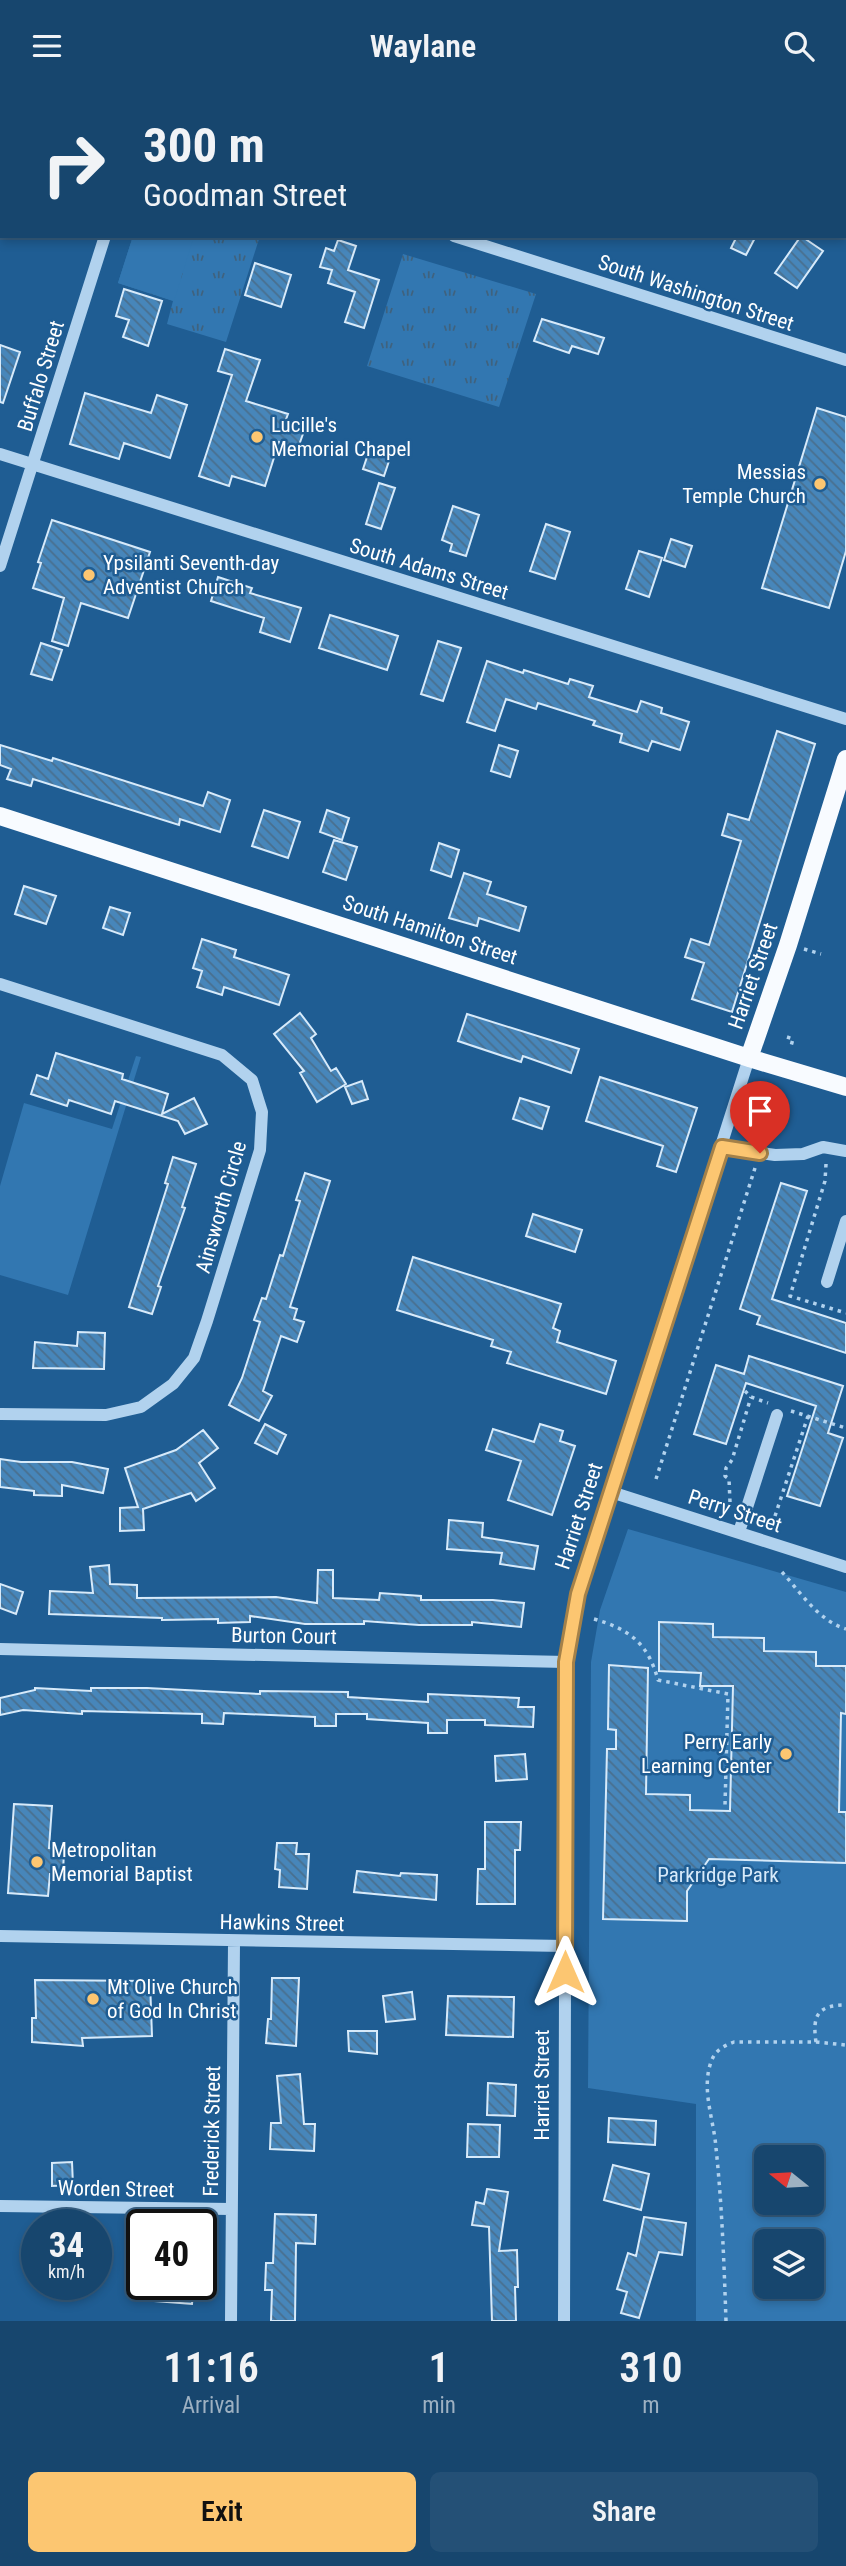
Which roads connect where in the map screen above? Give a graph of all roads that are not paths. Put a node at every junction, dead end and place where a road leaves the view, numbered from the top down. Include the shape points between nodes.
1 (104, 238) edge
2 (460, 238) edge
3 (846, 360) edge
4 (0, 454) edge
5 (33, 464) junction
6 (0, 566) edge
7 (846, 719) edge
8 (846, 759) edge
9 (0, 816) edge
10 (0, 984) edge
11 (749, 1058) junction
12 (846, 1087) edge
13 (722, 1147) junction
14 (846, 1151) edge
15 (846, 1221) edge
16 (827, 1282) dead end
17 (779, 1409) road end
18 (0, 1414) edge
19 (611, 1492) junction
20 (739, 1532) junction
21 (846, 1567) edge
22 (0, 1649) edge
23 (566, 1662) junction
24 (0, 1936) edge
25 (234, 1942) junction
26 (564, 1946) junction
27 (0, 2206) edge
28 (231, 2209) junction
29 (231, 2321) edge
30 (564, 2321) edge

1 - 5 street, Buffalo Street
2 - 3 street, South Washington Street
4 - 5 street, South Adams Street
5 - 6 street, Buffalo Street
5 - 7 street, South Adams Street
8 - 11 main road, Harriet Street
9 - 11 main road, South Hamilton Street
10 - 18 street, Ainsworth Circle via 222,1055 252,1080 262,1112 260,1150 207,1321 194,1358 173,1384 141,1407 106,1415
11 - 12 main road, South Hamilton Street
11 - 13 street, Harriet Street
13 - 14 street via 775,1155 803,1154 822,1147
13 - 19 street, Harriet Street
15 - 16 street
17 - 20 street
19 - 20 street, Perry Street
19 - 23 street, Harriet Street via 578,1594
20 - 21 street, Perry Street
22 - 23 street, Burton Court
23 - 26 street, Harriet Street
24 - 25 street, Hawkins Street
25 - 26 street, Hawkins Street
25 - 28 street, Frederick Street
26 - 30 street, Harriet Street
27 - 28 street, Worden Street
28 - 29 street, Frederick Street

